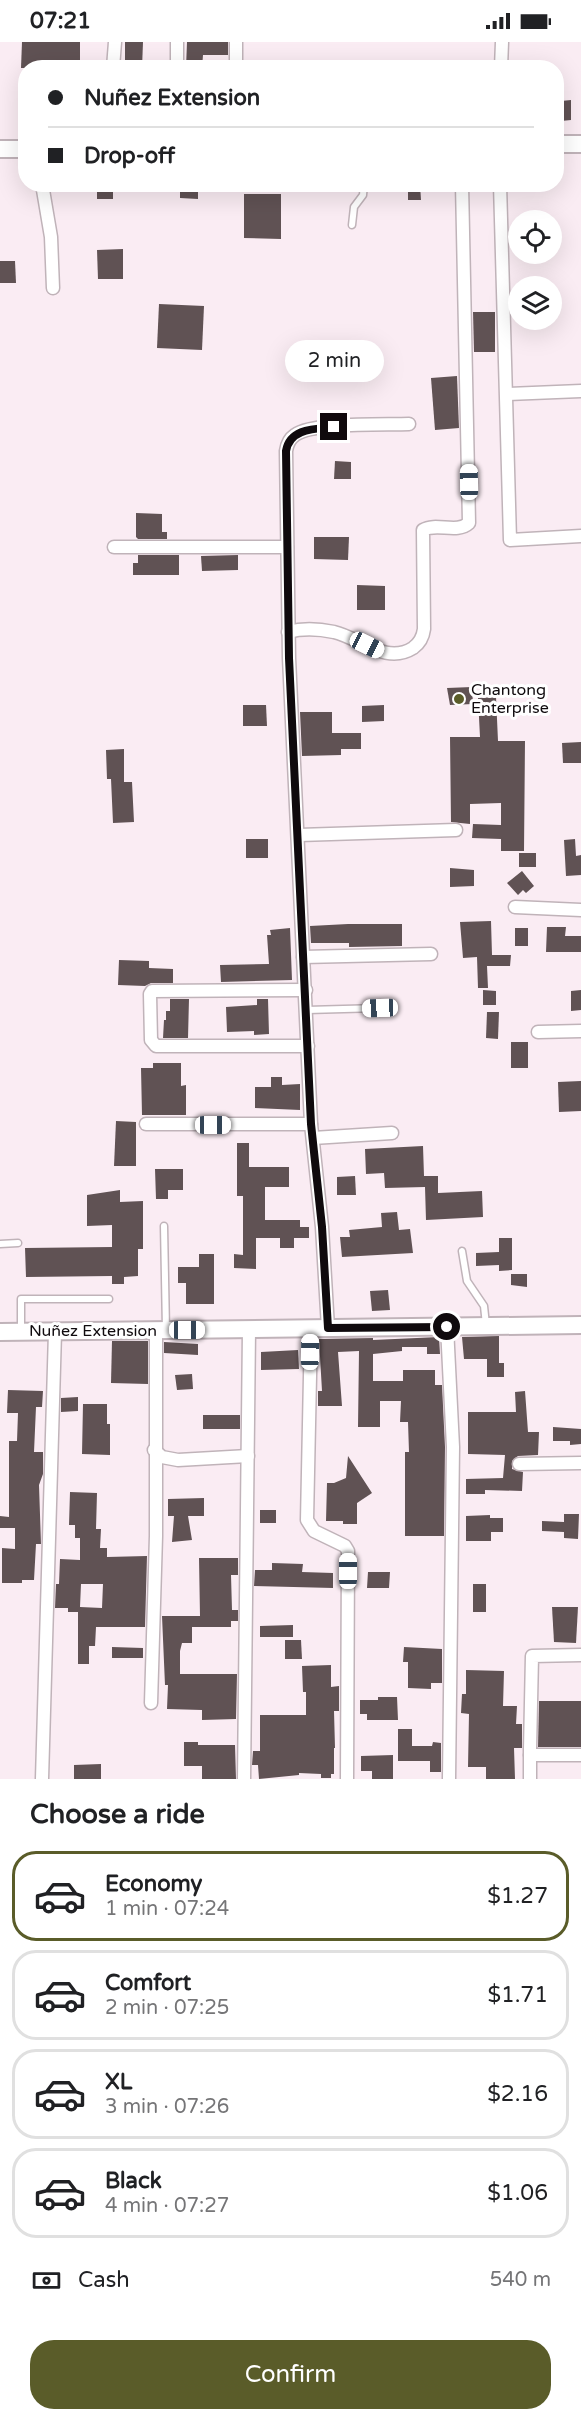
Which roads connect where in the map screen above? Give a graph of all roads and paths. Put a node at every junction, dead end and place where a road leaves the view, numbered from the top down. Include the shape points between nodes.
1 (115, 42) edge
2 (177, 42) edge
3 (236, 42) edge
4 (502, 42) edge
5 (114, 60) edge
6 (177, 60) edge
7 (236, 60) edge
8 (501, 60) edge
9 (564, 144) edge
10 (581, 144) edge
11 (0, 149) edge
12 (18, 149) edge
13 (43, 192) edge
14 (363, 192) edge
15 (462, 192) edge
16 (500, 192) edge
17 (352, 225) dead end
18 (53, 288) dead end
19 (581, 391) edge
20 (507, 394) junction
21 (409, 424) dead end
22 (581, 536) edge
23 (114, 547) dead end
24 (287, 547) junction
25 (288, 632) junction
26 (456, 830) dead end
27 (299, 835) junction
28 (515, 907) dead end
29 (581, 910) edge
30 (431, 954) dead end
31 (303, 957) junction
32 (306, 990) junction
33 (380, 1008) dead end
34 (307, 1010) junction
35 (581, 1031) edge
36 (538, 1032) dead end
37 (308, 1046) junction
38 (146, 1124) dead end
39 (311, 1124) junction
40 (392, 1133) dead end
41 (313, 1138) junction
42 (164, 1226) dead end
43 (18, 1243) dead end
44 (0, 1244) edge
45 (462, 1251) dead end
46 (109, 1299) dead end
47 (581, 1325) edge
48 (447, 1327) junction
49 (486, 1327) junction
50 (319, 1328) junction
51 (161, 1330) junction
52 (249, 1330) junction
53 (0, 1332) edge
54 (21, 1332) junction
55 (55, 1332) junction
56 (154, 1449) junction
57 (248, 1456) junction
58 (581, 1463) edge
59 (519, 1464) dead end
60 (581, 1655) edge
61 (151, 1702) dead end
62 (530, 1755) junction
63 (581, 1755) edge
64 (42, 1779) edge
65 (244, 1779) edge
66 (347, 1779) edge
67 (449, 1779) edge
68 (530, 1779) edge

1 - 5 street
2 - 6 street
3 - 7 street
4 - 8 street
9 - 10 street
11 - 12 street
13 - 18 street via 51,237
14 - 17 lane via 354,207
15 - 25 street via 469,523 423,530 424,629 417,645 409,650 382,652 327,631
16 - 20 street
19 - 20 street
20 - 22 street via 510,540
21 - 24 street via 319,429 293,436 286,451
23 - 24 street
24 - 25 street
25 - 27 street
26 - 27 street
27 - 31 street
28 - 29 street
30 - 31 street
31 - 32 street
32 - 34 street
32 - 37 street via 152,991 151,1040 156,1046
33 - 34 lane
34 - 37 street
35 - 36 street
37 - 39 street
38 - 39 street
39 - 41 street
40 - 41 street
41 - 50 street via 322,1227
42 - 51 lane
43 - 44 lane
45 - 49 lane via 467,1281 484,1306
46 - 54 lane via 21,1299
47 - 49 street, Nuñez Extension
48 - 49 street, Nuñez Extension
48 - 50 street, Nuñez Extension
48 - 67 street via 453,1447
50 - 52 street, Nuñez Extension
50 - 66 street via 307,1520 314,1531 348,1551
51 - 52 street, Nuñez Extension
51 - 55 street, Nuñez Extension
51 - 56 street
52 - 57 street
53 - 54 street, Nuñez Extension
54 - 55 street, Nuñez Extension
55 - 64 street
56 - 57 street via 162,1457 178,1460
56 - 61 street via 156,1536
57 - 65 street
58 - 59 street
60 - 62 street via 532,1656
62 - 63 street
62 - 68 street

